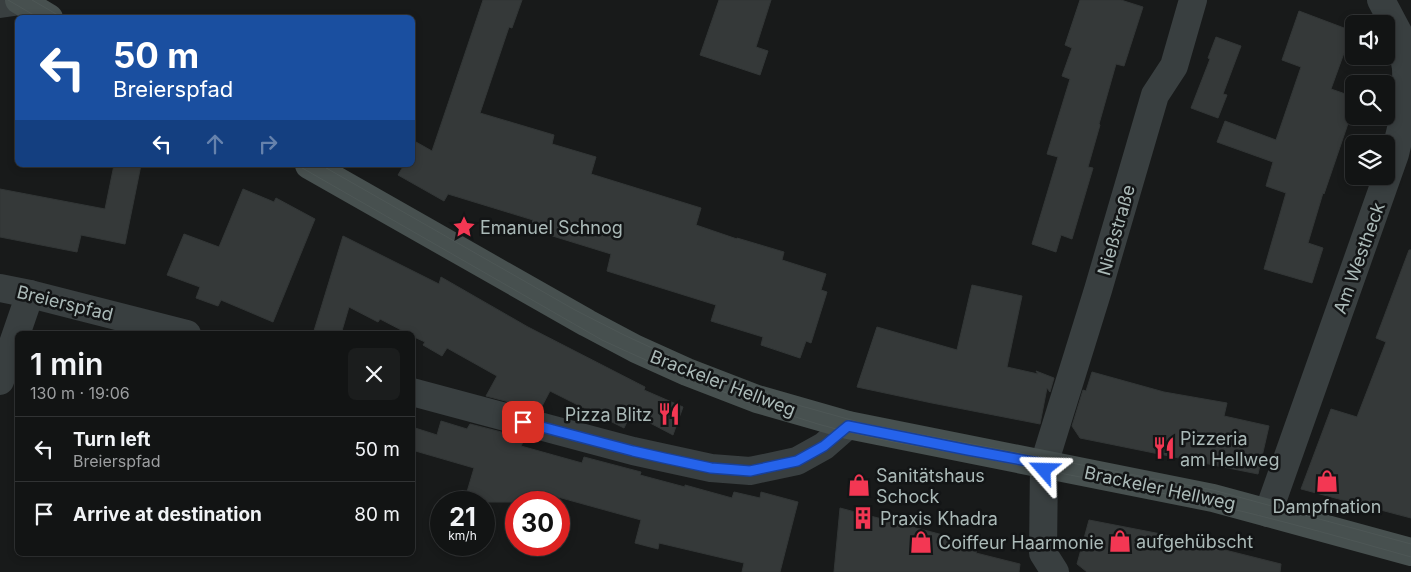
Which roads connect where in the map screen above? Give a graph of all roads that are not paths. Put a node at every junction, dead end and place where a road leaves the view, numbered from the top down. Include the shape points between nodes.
1 (1193, 0) edge
2 (1381, 0) edge
3 (16, 1) edge
4 (43, 15) edge
5 (1406, 36) edge
6 (313, 167) edge
7 (0, 288) edge
8 (30, 294) junction
9 (17, 331) edge
10 (175, 331) edge
11 (15, 338) edge
12 (0, 381) edge
13 (415, 393) edge
14 (848, 426) junction
15 (1044, 464) junction
16 (1268, 513) junction
17 (1411, 552) edge
18 (1055, 572) edge

1 - 15 street, Nießstraße via 1174,66 1155,95
2 - 5 street, Am Westheck
3 - 4 main road
5 - 16 street, Am Westheck via 1407,103 1395,154
6 - 14 main road, Brackeler Hellweg via 636,349 757,399
7 - 8 street, Breierspfad
8 - 9 street
8 - 10 street, Breierspfad
11 - 12 street
13 - 14 street via 633,451 711,468 750,471 797,461 824,446
14 - 15 main road, Brackeler Hellweg
15 - 16 main road, Brackeler Hellweg via 1213,498
15 - 18 street, Nießstraße via 1043,553
16 - 17 main road, Brackeler Hellweg

